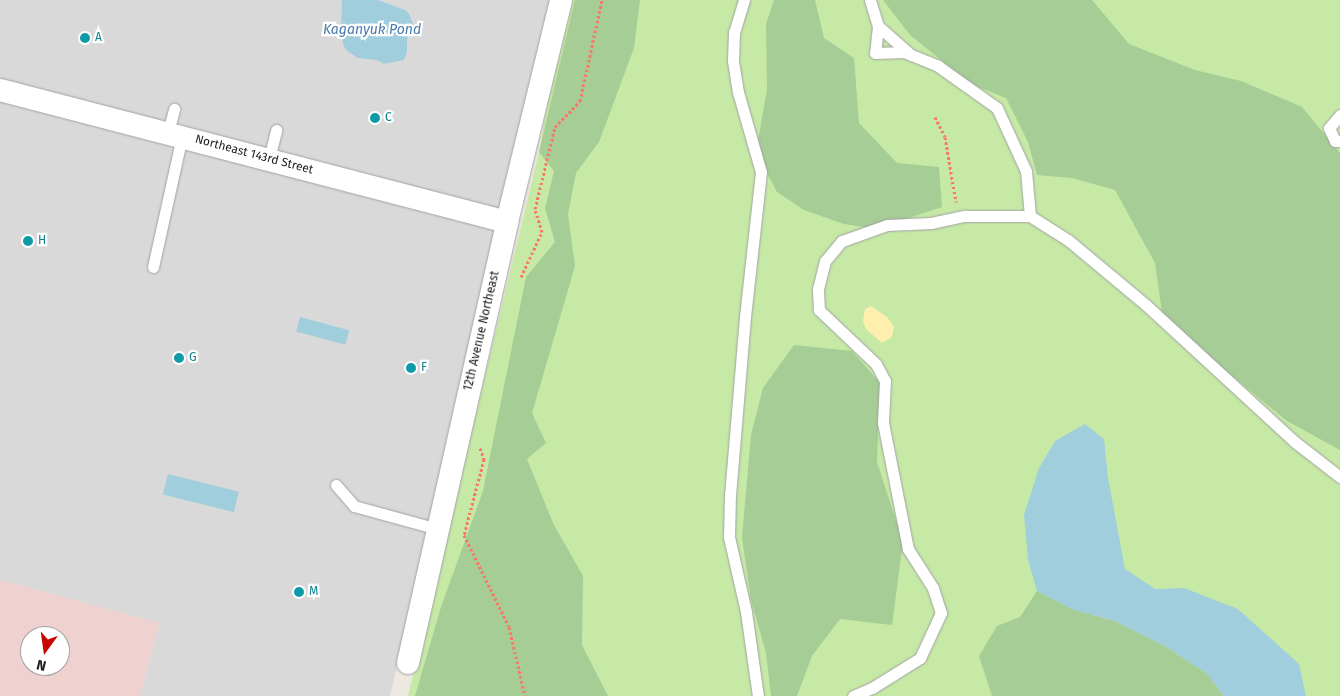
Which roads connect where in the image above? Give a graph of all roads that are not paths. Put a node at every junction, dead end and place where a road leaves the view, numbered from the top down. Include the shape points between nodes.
1 (561, 0) edge
2 (744, 0) edge
3 (870, 0) edge
4 (878, 26) junction
5 (911, 55) junction
6 (0, 90) edge
7 (174, 109) dead end
8 (1340, 115) edge
9 (276, 130) dead end
10 (175, 134) junction
11 (1340, 141) edge
12 (269, 159) junction
13 (1030, 216) junction
14 (507, 222) junction
15 (153, 267) dead end
16 (1340, 477) edge
17 (336, 485) dead end
18 (438, 529) junction
19 (408, 663) dead end
20 (758, 696) edge
21 (853, 696) edge

1 - 14 street, 12th Avenue Northeast
2 - 20 lane via 734,32 734,61 738,92 761,172 745,317 729,537 746,612
3 - 4 lane
4 - 5 lane
4 - 5 lane via 875,53 904,52
5 - 13 lane via 938,66 997,108 1026,171
6 - 10 street, Northeast 143rd Street
7 - 10 lane
8 - 11 lane via 1329,128 1335,141
9 - 12 lane
10 - 12 street, Northeast 143rd Street
10 - 15 lane
12 - 14 street, Northeast 143rd Street
13 - 16 lane via 1068,240 1146,304 1295,442
13 - 21 lane via 958,217 931,223 887,225 842,241 825,261 818,290 819,310 876,364 886,381 883,423 908,549 933,588 941,613 920,658
14 - 18 street, 12th Avenue Northeast
17 - 18 lane via 354,506
18 - 19 street, 12th Avenue Northeast

